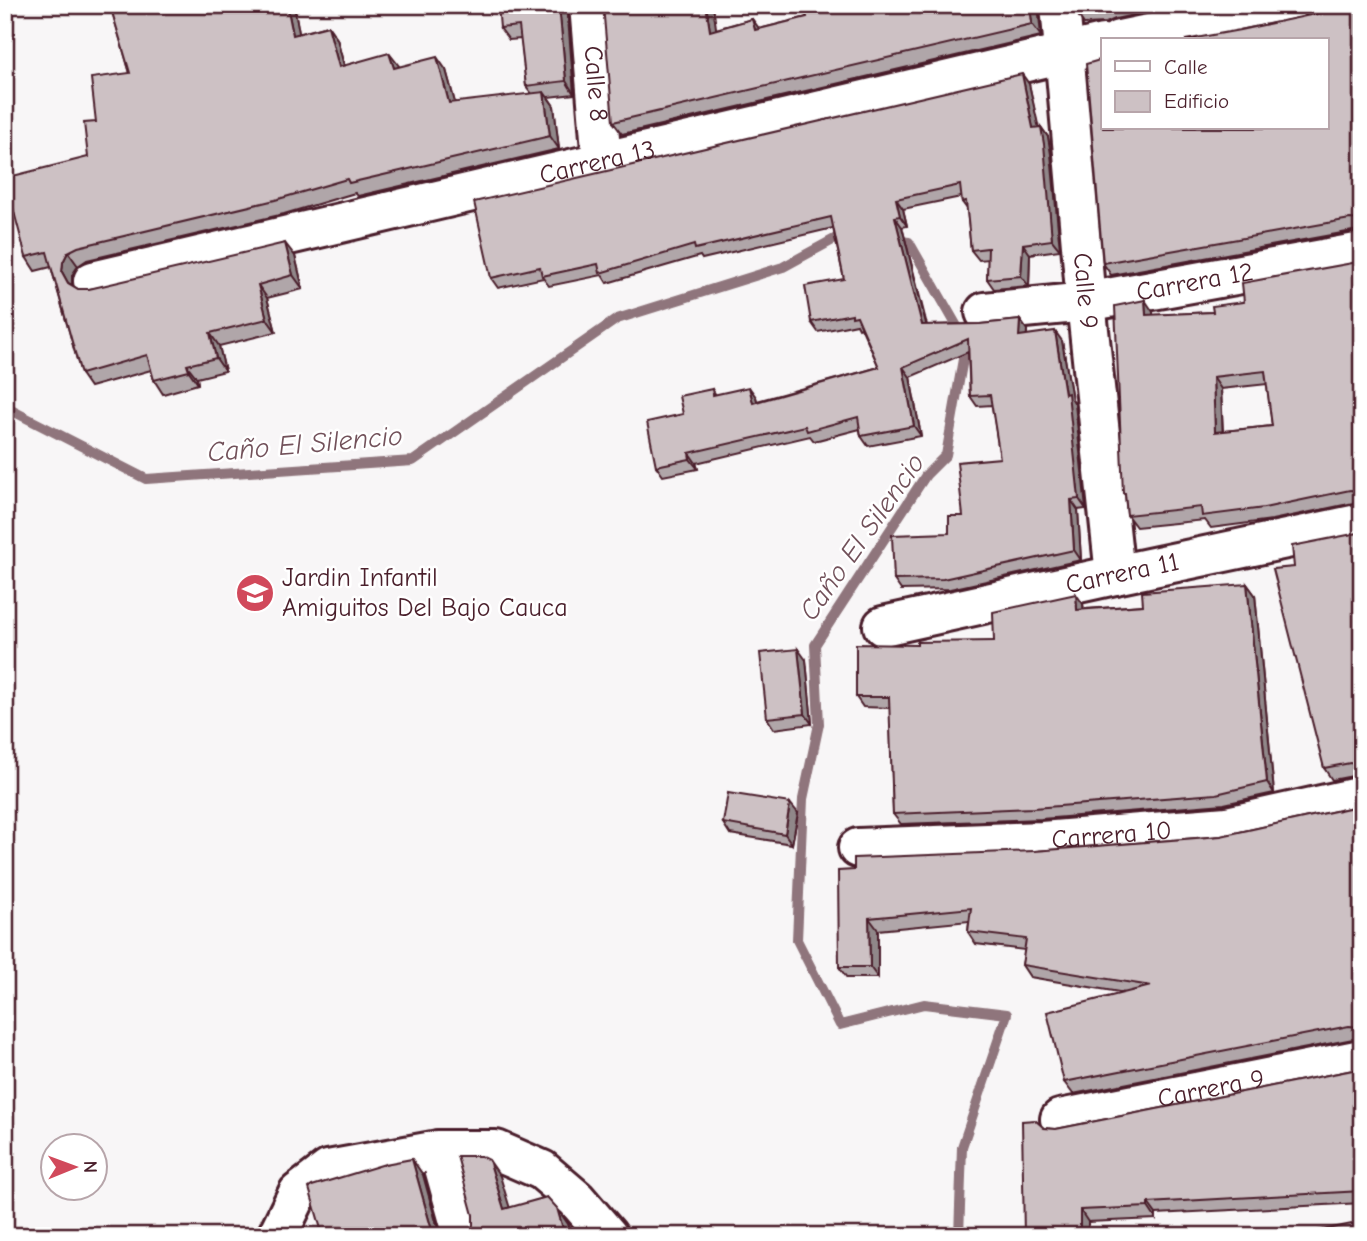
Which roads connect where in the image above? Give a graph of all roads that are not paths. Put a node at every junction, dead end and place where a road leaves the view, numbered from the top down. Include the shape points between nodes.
1 (589, 5) edge
2 (1060, 5) edge
3 (1288, 5) edge
4 (1129, 38) edge
5 (1101, 44) edge
6 (1064, 52) junction
7 (602, 162) junction
8 (1362, 252) edge
9 (93, 281) dead end
10 (1086, 302) junction
11 (985, 312) dead end
12 (1362, 523) edge
13 (1115, 575) junction
14 (883, 626) dead end
15 (1362, 796) edge
16 (858, 848) dead end
17 (1362, 1059) edge
18 (1060, 1119) dead end
19 (439, 1150) junction
20 (298, 1193) junction
21 (276, 1236) edge
22 (310, 1236) edge
23 (463, 1236) edge
24 (608, 1236) edge

1 - 7 street, Calle 8
2 - 6 street, Calle 9
3 - 4 street
5 - 6 street, Carrera 13
6 - 7 street, Carrera 13
6 - 10 street, Calle 9
7 - 9 street, Carrera 13
8 - 10 street, Carrera 12
10 - 11 street, Carrera 12
10 - 13 street, Calle 9
12 - 13 street, Carrera 11
13 - 14 street, Carrera 11
15 - 16 street, Carrera 10 via 1227,826 1042,841
17 - 18 street, Carrera 9
19 - 20 street via 327,1170
19 - 23 street
19 - 24 street via 496,1150 542,1170 576,1199
20 - 21 street
20 - 22 street

